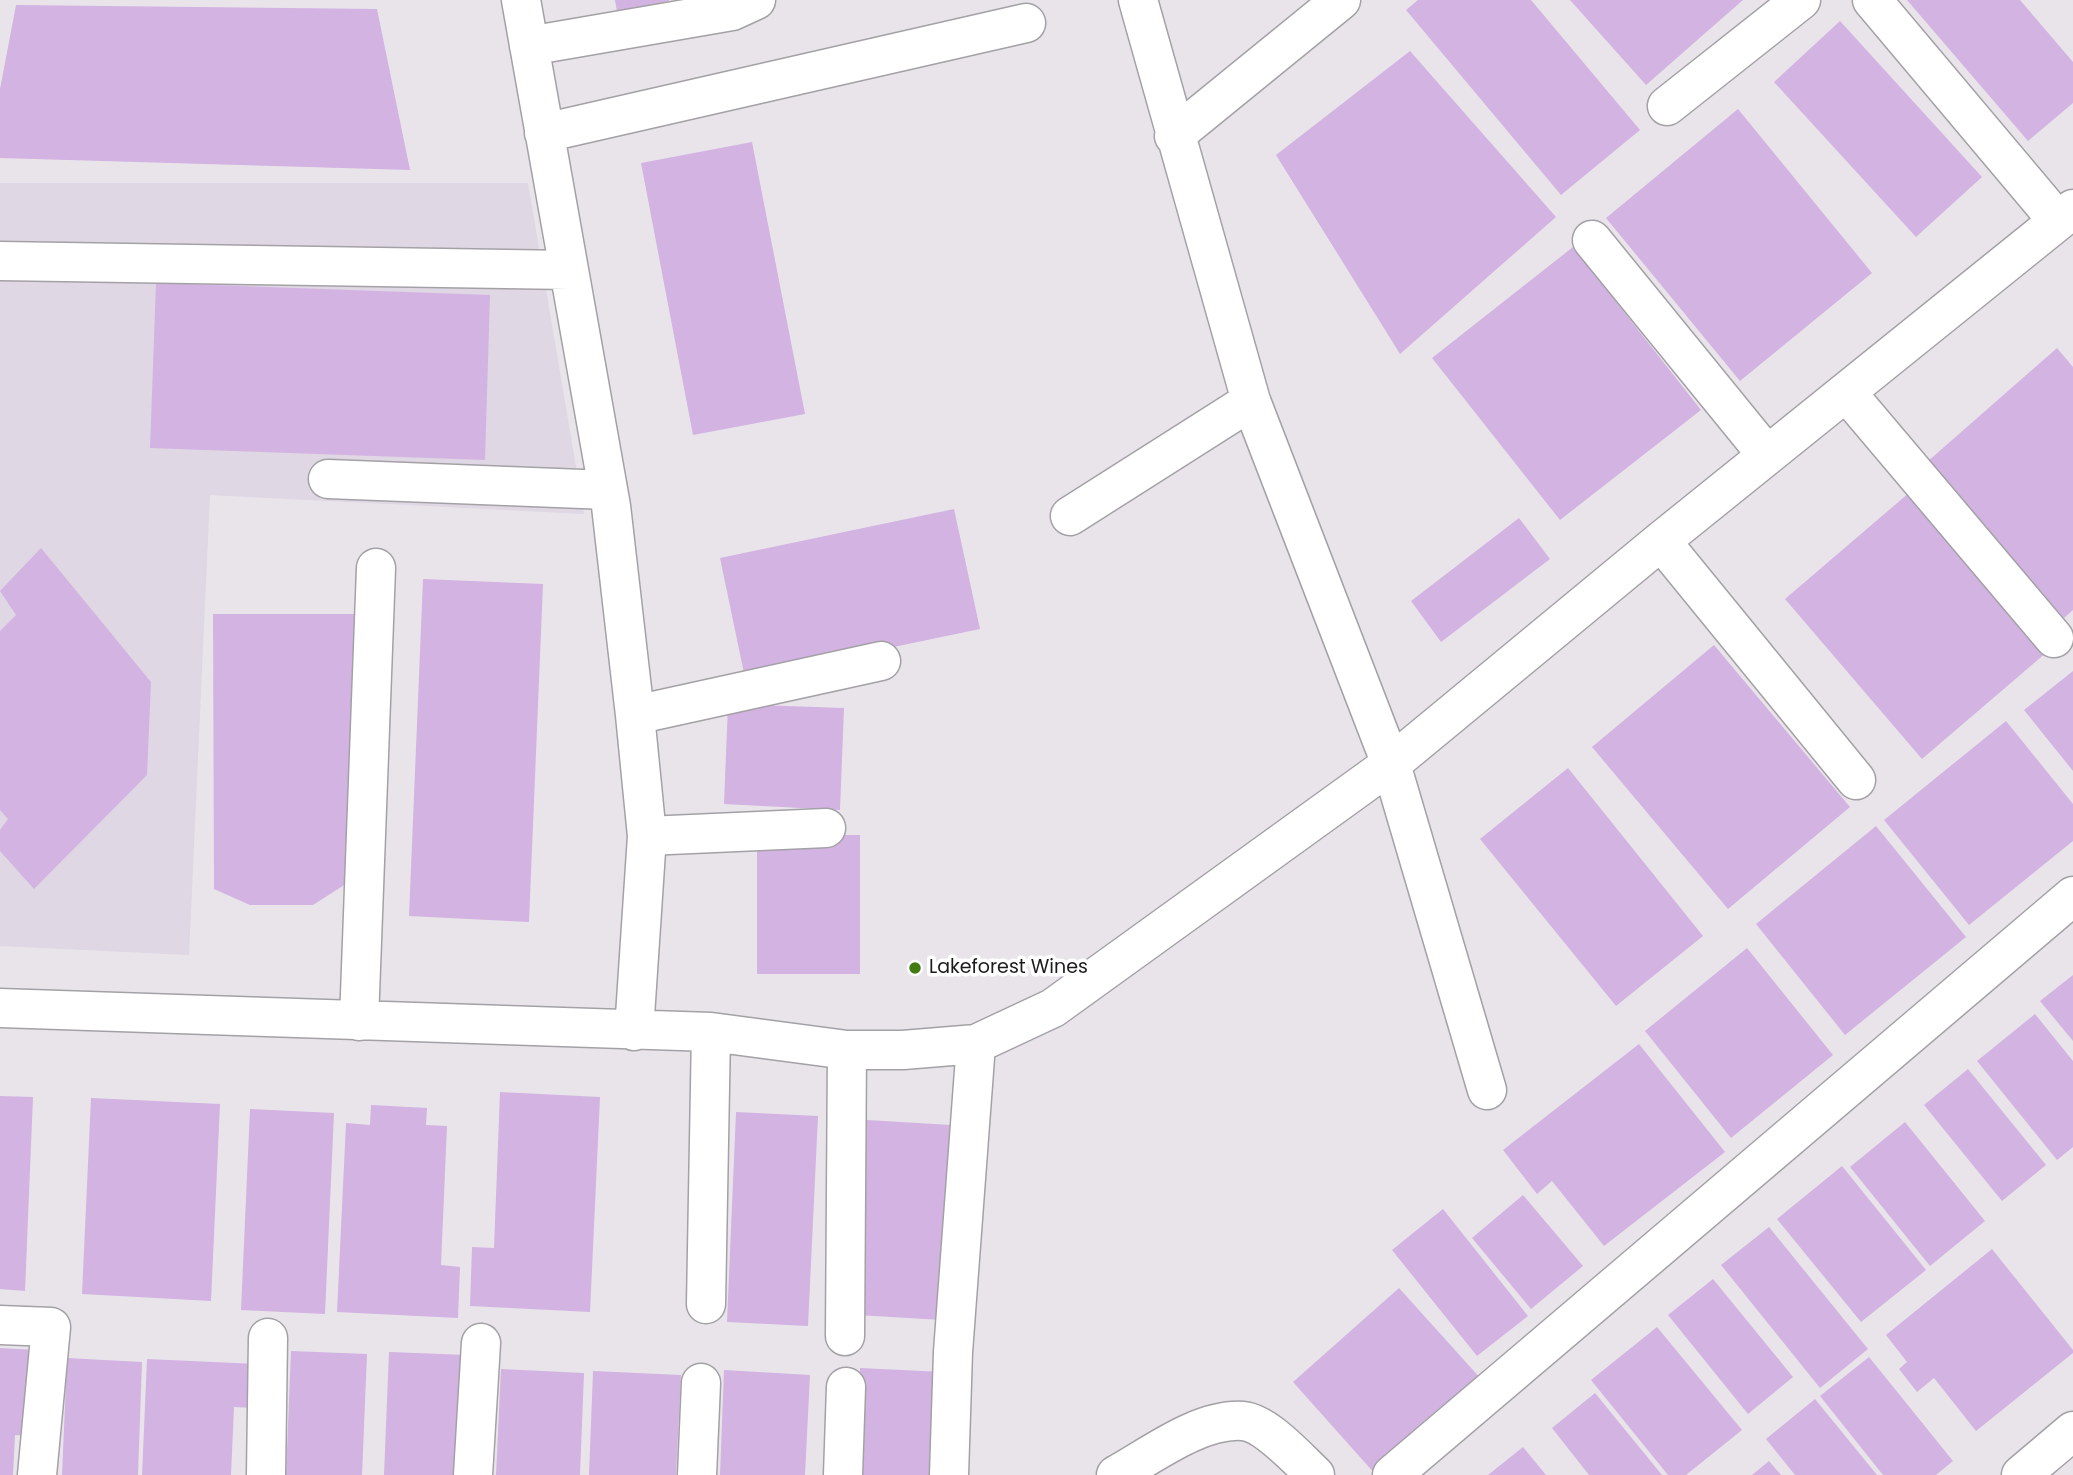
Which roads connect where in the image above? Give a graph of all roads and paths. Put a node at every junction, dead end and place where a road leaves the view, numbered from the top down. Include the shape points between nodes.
1 (521, 0) edge
2 (756, 0) edge
3 (1138, 0) edge
4 (1341, 0) edge
5 (1801, 0) edge
6 (1872, 0) edge
7 (1026, 23) dead end
8 (529, 46) junction
9 (1667, 106) dead end
10 (544, 133) junction
11 (1174, 136) junction
12 (2065, 215) edge
13 (1592, 240) dead end
14 (0, 261) edge
15 (569, 270) junction
16 (1846, 392) junction
17 (1251, 401) junction
18 (1767, 455) junction
19 (328, 479) dead end
20 (608, 490) junction
21 (1070, 516) dead end
22 (1661, 541) junction
23 (376, 568) dead end
24 (2054, 638) dead end
25 (881, 661) dead end
26 (635, 715) junction
27 (1391, 764) junction
28 (1856, 780) dead end
29 (826, 828) dead end
30 (647, 836) junction
31 (2073, 896) edge
32 (0, 1008) edge
33 (359, 1021) junction
34 (634, 1031) junction
35 (710, 1032) junction
36 (976, 1044) junction
37 (847, 1050) junction
38 (1487, 1090) dead end
39 (706, 1304) dead end
40 (0, 1325) edge
41 (845, 1335) dead end
42 (268, 1338) dead end
43 (481, 1343) dead end
44 (701, 1383) dead end
45 (846, 1387) dead end
46 (2073, 1430) edge
47 (37, 1475) edge
48 (265, 1475) edge
49 (473, 1475) edge
50 (697, 1475) edge
51 (843, 1475) edge
52 (949, 1475) edge
53 (1116, 1475) edge
54 (1315, 1475) edge
55 (1392, 1475) edge
56 (2021, 1475) edge

1 - 8 lane
2 - 8 lane via 732,10
3 - 11 lane
4 - 11 lane
5 - 9 lane
6 - 12 lane
7 - 10 lane
8 - 10 lane
10 - 15 lane
11 - 17 lane
12 - 16 lane
13 - 18 lane
14 - 15 lane
15 - 20 lane
16 - 18 lane
16 - 24 lane
17 - 21 lane
17 - 27 lane
18 - 22 lane
19 - 20 lane
20 - 26 lane
22 - 27 lane
22 - 28 lane
23 - 33 lane
25 - 26 lane
26 - 30 lane
27 - 36 lane via 1053,1008
27 - 38 lane
29 - 30 lane
30 - 34 lane
31 - 55 lane
32 - 33 lane
33 - 34 lane
34 - 35 lane
35 - 37 lane
35 - 39 lane
36 - 37 lane
36 - 52 lane via 953,1352
37 - 41 lane
40 - 47 lane via 51,1326
42 - 48 lane
43 - 49 lane
44 - 50 lane
45 - 51 lane
46 - 56 lane
53 - 54 lane via 1203,1426 1244,1421 1275,1437

